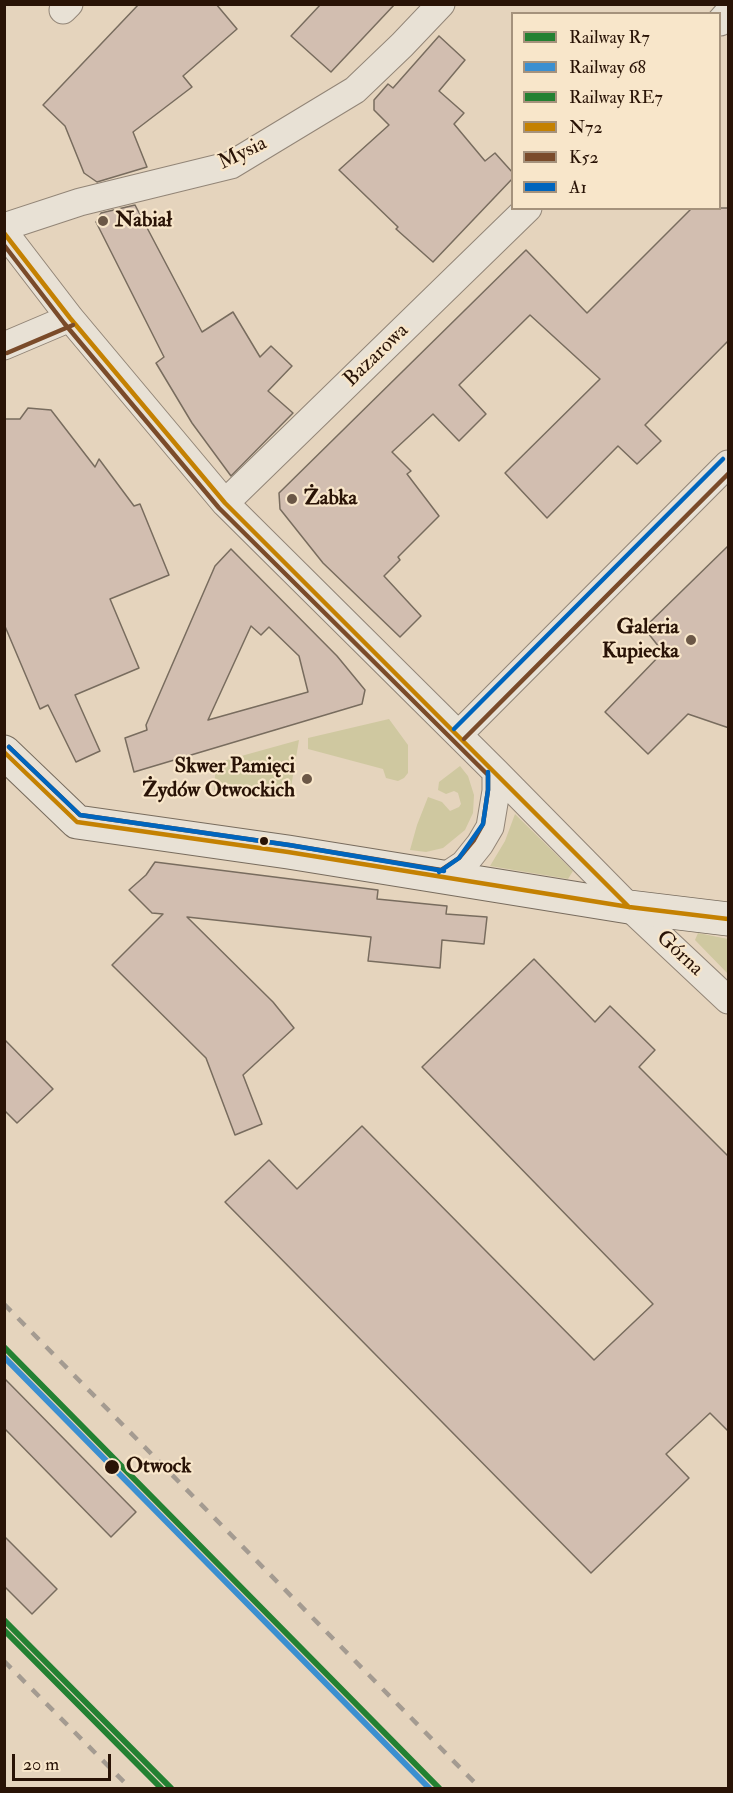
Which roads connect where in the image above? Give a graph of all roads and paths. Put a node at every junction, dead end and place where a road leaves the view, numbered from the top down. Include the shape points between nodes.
1 (441, 4) edge
2 (526, 210) edge
3 (4, 230) edge
4 (70, 318) junction
5 (4, 346) edge
6 (729, 464) edge
7 (225, 504) junction
8 (459, 734) junction
9 (4, 752) edge
10 (496, 772) junction
11 (443, 878) junction
12 (629, 908) junction
13 (729, 920) edge
14 (729, 1000) edge

1 - 3 street, Mysia via 355,90 231,165 80,202
2 - 7 street, Bazarowa
3 - 4 street, Górna
4 - 5 street
4 - 7 street, Górna
6 - 8 street
7 - 8 street, Górna
8 - 10 street, Górna
9 - 11 street via 77,822
10 - 11 street via 490,827 464,864
10 - 12 street, Górna
11 - 12 street
12 - 13 street
12 - 14 street, Górna

